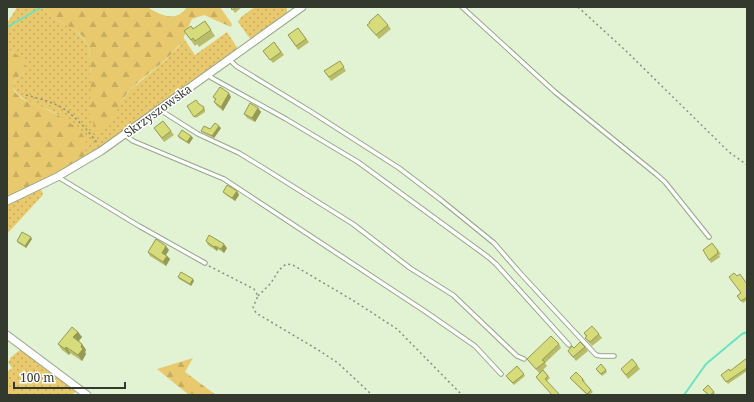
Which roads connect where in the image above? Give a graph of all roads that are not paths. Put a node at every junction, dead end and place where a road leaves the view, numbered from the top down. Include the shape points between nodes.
1 (302, 7) edge
2 (462, 7) edge
3 (230, 59) junction
4 (208, 75) junction
5 (160, 110) junction
6 (125, 135) junction
7 (57, 177) junction
8 (7, 201) edge
9 (709, 238) dead end
10 (204, 263) road end
11 (7, 335) edge
12 (569, 345) dead end
13 (614, 356) dead end
14 (524, 359) dead end
15 (501, 374) dead end
16 (87, 395) edge

1 - 3 street, Skrzyszowska
2 - 9 lane via 555,92 665,182
3 - 4 street, Skrzyszowska
3 - 13 lane via 236,66 405,172 494,242 596,355
4 - 5 street, Skrzyszowska
4 - 12 lane via 358,162 488,257
5 - 6 street, Skrzyszowska
5 - 14 lane via 198,134 239,153 352,224 410,268 453,295 517,356
6 - 7 street, Skrzyszowska
6 - 15 lane via 224,179 457,333 475,346
7 - 8 street, Skrzyszowska
7 - 10 lane
11 - 16 street

